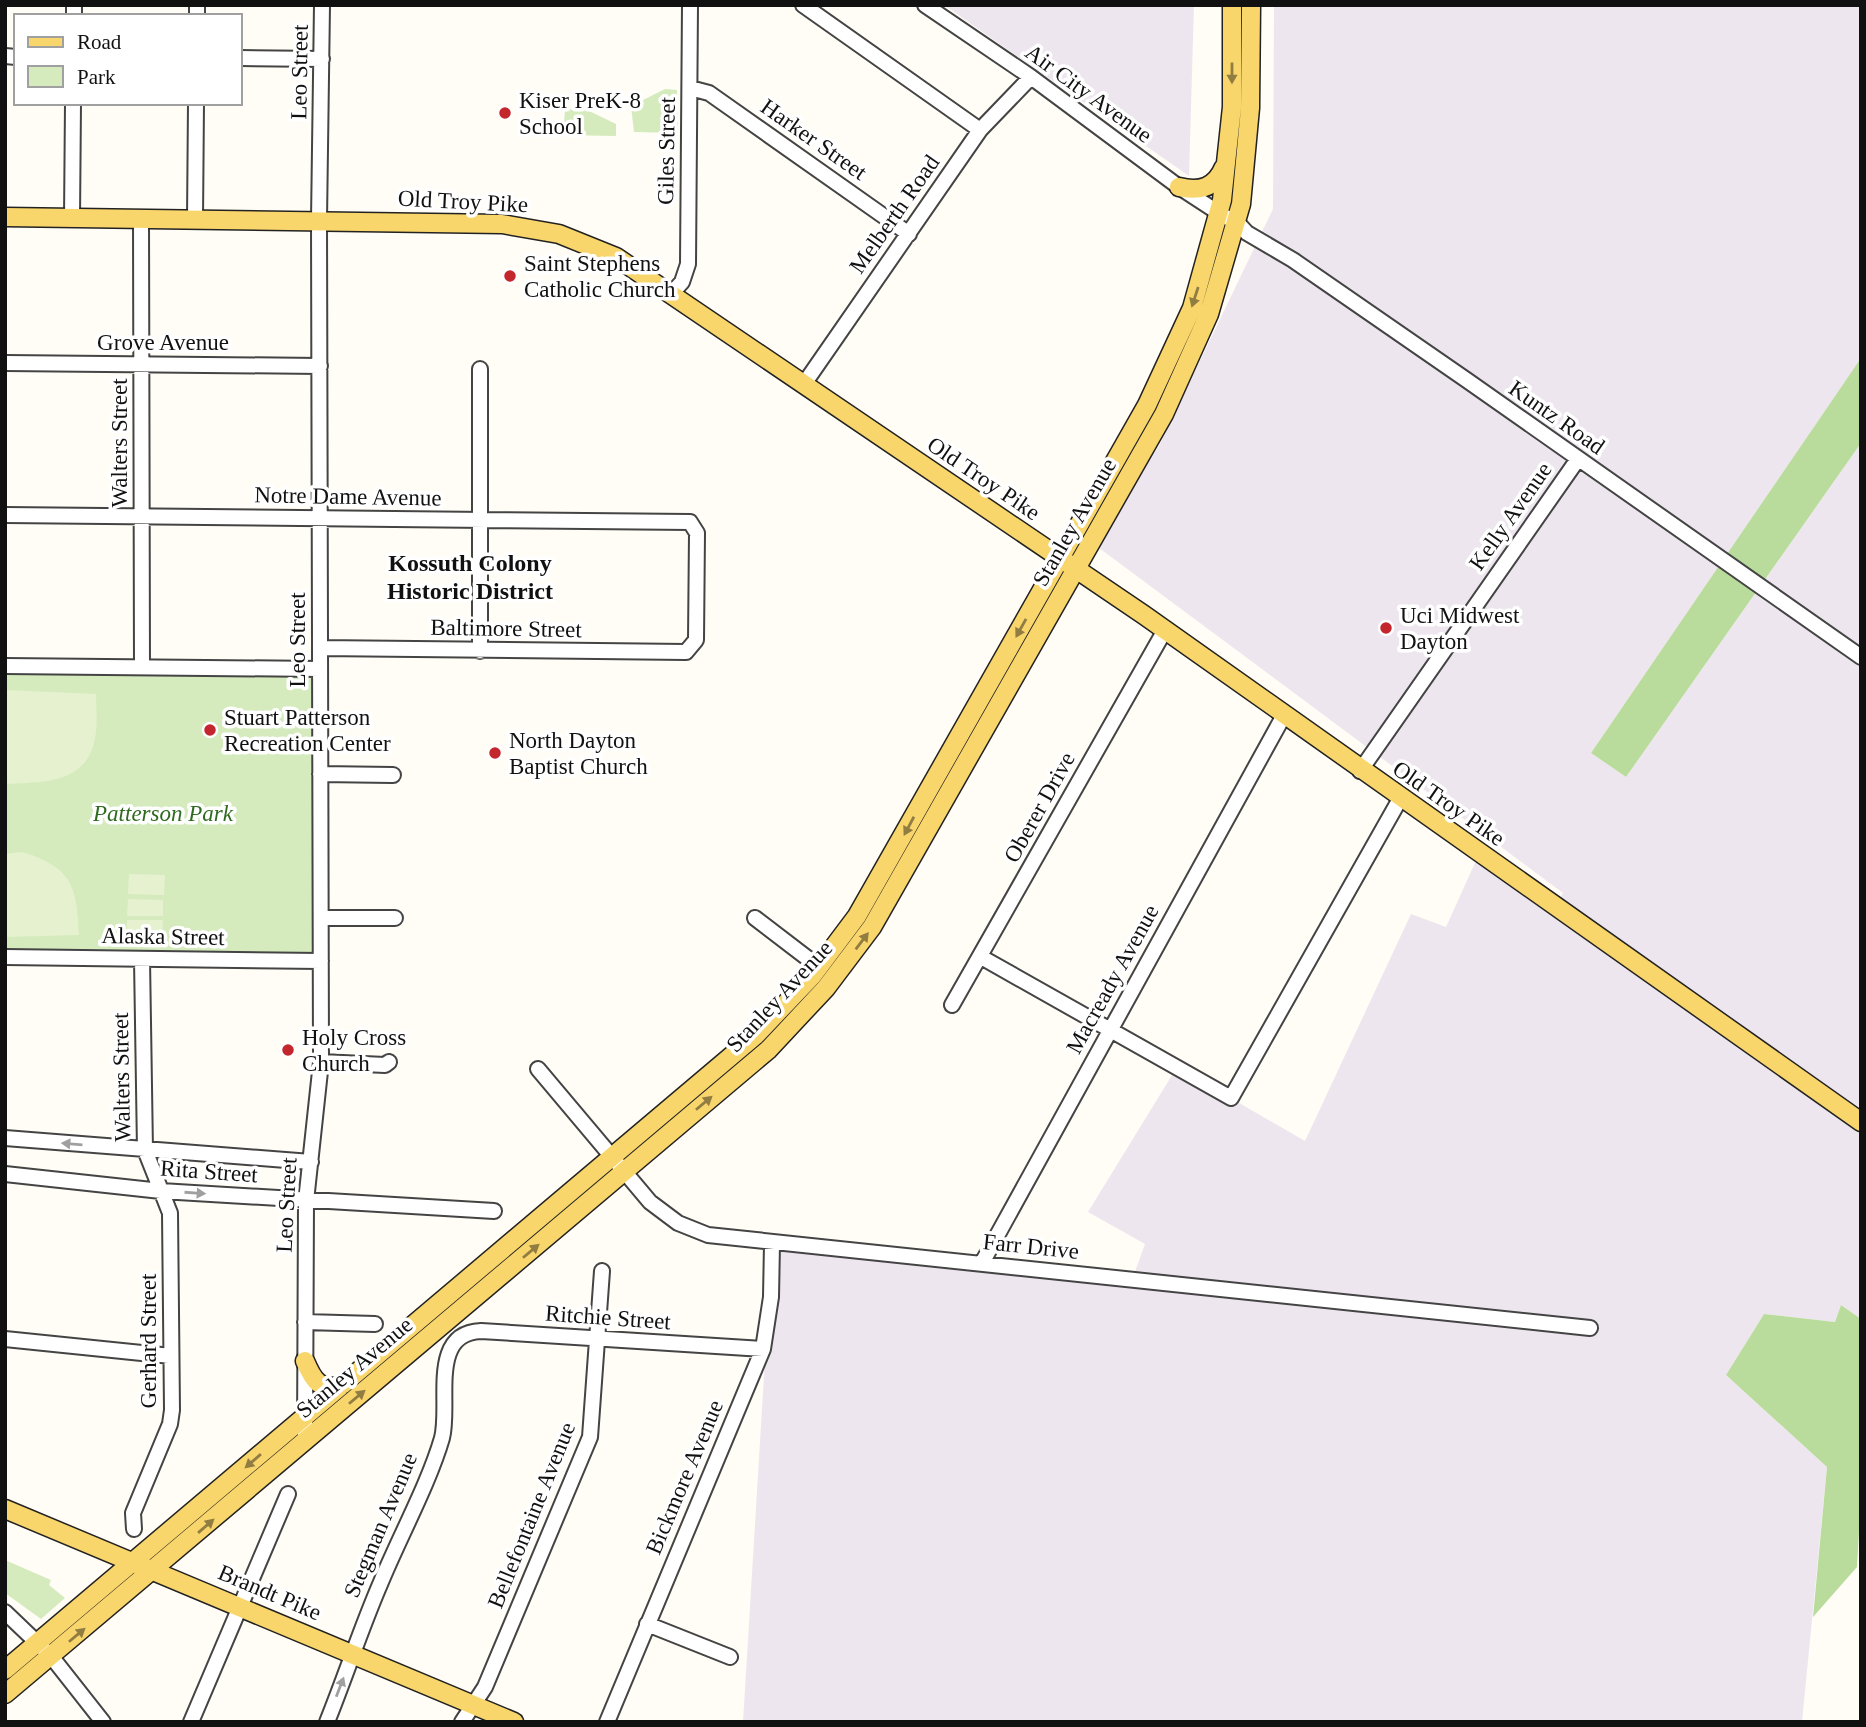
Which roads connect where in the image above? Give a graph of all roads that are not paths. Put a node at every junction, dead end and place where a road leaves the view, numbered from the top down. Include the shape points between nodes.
1 (322, 5) edge
2 (690, 5) edge
3 (803, 5) edge
4 (925, 5) edge
5 (1232, 5) edge
6 (1251, 5) edge
7 (242, 58) edge
8 (322, 59) junction
9 (1031, 77) junction
10 (690, 88) junction
11 (73, 105) edge
12 (196, 105) edge
13 (980, 130) junction
14 (1228, 158) junction
15 (1179, 187) junction
16 (5, 217) edge
17 (1227, 217) junction
18 (72, 218) junction
19 (141, 219) junction
20 (195, 219) junction
21 (319, 220) junction
22 (909, 234) junction
23 (672, 293) junction
24 (5, 363) edge
25 (141, 364) junction
26 (320, 366) junction
27 (480, 369) dead end
28 (804, 384) junction
29 (1577, 459) junction
30 (5, 515) edge
31 (142, 517) junction
32 (320, 519) junction
33 (480, 520) junction
34 (1060, 559) junction
35 (1075, 569) junction
36 (1164, 630) junction
37 (320, 649) junction
38 (691, 649) joint
39 (480, 651) junction
40 (1861, 657) edge
41 (5, 666) edge
42 (142, 667) junction
43 (320, 668) junction
44 (1283, 717) junction
45 (1360, 771) junction
46 (320, 775) junction
47 (393, 775) dead end
48 (1399, 799) junction
49 (321, 918) junction
50 (395, 918) dead end
51 (755, 918) dead end
52 (5, 957) edge
53 (981, 957) junction
54 (142, 959) junction
55 (321, 961) junction
56 (819, 967) junction
57 (952, 1005) dead end
58 (1110, 1030) junction
59 (321, 1062) junction
60 (389, 1062) dead end
61 (538, 1069) dead end
62 (1861, 1122) edge
63 (5, 1138) edge
64 (145, 1150) junction
65 (612, 1157) junction
66 (311, 1162) junction
67 (624, 1171) junction
68 (5, 1174) edge
69 (161, 1191) junction
70 (306, 1201) junction
71 (494, 1211) dead end
72 (772, 1244) junction
73 (982, 1263) junction
74 (602, 1271) dead end
75 (305, 1322) junction
76 (375, 1324) dead end
77 (1590, 1328) dead end
78 (5, 1339) edge
79 (596, 1340) junction
80 (454, 1342) joint
81 (763, 1349) junction
82 (172, 1356) junction
83 (305, 1361) junction
84 (342, 1385) junction
85 (305, 1416) junction
86 (304, 1441) junction
87 (288, 1494) dead end
88 (5, 1509) edge
89 (134, 1528) dead end
90 (94, 1546) junction
91 (135, 1562) junction
92 (154, 1570) junction
93 (110, 1583) junction
94 (240, 1606) junction
95 (5, 1612) edge
96 (646, 1624) junction
97 (45, 1649) junction
98 (353, 1653) junction
99 (730, 1657) dead end
100 (5, 1670) edge
101 (5, 1694) edge
102 (475, 1705) junction
103 (103, 1722) edge
104 (191, 1722) edge
105 (327, 1722) edge
106 (462, 1722) edge
107 (514, 1722) edge
108 (607, 1722) edge

1 - 8 street, Leo Street
2 - 10 street, Giles Street
3 - 13 street
4 - 9 street, Air City Avenue
5 -> 14 main road, Stanley Avenue
6 - 17 main road, Stanley Avenue via 1251,108 1241,204
7 - 8 street
8 - 21 street, Leo Street
9 - 13 street, Melberth Road
9 - 15 street, Air City Avenue
10 - 22 street, Harker Street via 709,93
10 - 23 street, Giles Street via 688,264
11 - 18 street
12 - 20 street
13 - 22 street, Melberth Road
14 - 15 main road via 1208,188
14 - 17 main road, Stanley Avenue
15 - 17 street, Air City Avenue
16 - 18 main road, Old Troy Pike
17 - 29 street, Kuntz Road
17 -> 34 main road, Stanley Avenue via 1160,378
17 - 35 main road, Stanley Avenue via 1229,253 1209,314 1164,414
18 - 19 main road, Old Troy Pike
19 - 20 main road, Old Troy Pike
19 - 25 street, Walters Street
20 - 21 main road, Old Troy Pike
21 - 23 main road, Old Troy Pike via 531,228 587,244
21 - 26 street, Leo Street
22 - 28 street, Melberth Road
23 - 28 main road, Old Troy Pike
24 - 25 street, Grove Avenue
25 - 26 street, Grove Avenue
25 - 31 street, Walters Street
26 - 32 street, Leo Street
27 - 33 street
28 - 34 main road, Old Troy Pike
29 - 40 street, Kuntz Road
29 - 45 street, Kelly Avenue
30 - 31 street, Notre Dame Avenue
31 - 32 street, Notre Dame Avenue
31 - 42 street, Walters Street
32 - 33 street, Notre Dame Avenue
32 - 37 street, Leo Street
33 - 38 street, Notre Dame Avenue via 690,522 697,533 698,573 696,640
33 - 39 street
34 - 35 main road, Old Troy Pike
34 -> 56 main road, Stanley Avenue via 885,869
35 - 36 main road, Old Troy Pike
67 -> 35 main road, Stanley Avenue via 768,1050 826,988 872,927
36 - 44 main road, Old Troy Pike
36 - 53 street, Oberer Drive
37 - 39 street, Baltimore Street
37 - 43 street, Leo Street
38 - 39 street, Baltimore Street via 680,653
41 - 42 street
42 - 43 street
43 - 46 street, Leo Street
44 - 45 main road, Old Troy Pike
44 - 58 street, Macready Avenue
45 - 48 main road, Old Troy Pike
46 - 47 street
46 - 49 street, Leo Street
48 - 58 street via 1231,1098
48 - 62 main road, Old Troy Pike
49 - 50 street
49 - 55 street, Leo Street
51 - 56 street
52 - 54 street, Alaska Street
53 - 57 street, Oberer Drive
53 - 58 street
54 - 55 street, Alaska Street
54 - 64 street, Walters Street
55 - 59 street, Leo Street
56 - 65 main road, Stanley Avenue via 755,1036
58 - 73 street, Macready Avenue
59 - 60 street
59 - 66 street, Leo Street
61 - 65 street, Farr Drive
64 -> 63 street, Rita Street
64 - 66 street, Rita Street
64 - 69 street, Walters Street
65 - 67 street, Farr Drive
65 - 84 main road, Stanley Avenue
66 - 70 street, Leo Street
67 - 72 street, Farr Drive via 650,1202 678,1223 724,1239
86 -> 67 main road, Stanley Avenue
68 - 69 street, Rita Street
69 -> 70 street, Rita Street
69 - 82 street, Gerhard Street via 170,1213
70 - 71 street, Rita Street
70 - 75 street, Leo Street
72 - 73 street, Farr Drive
72 - 81 street, Bickmore Avenue via 771,1297
73 - 77 street, Farr Drive
74 - 79 street, Bellefontaine Avenue via 601,1327
75 - 76 street
75 - 83 street, Leo Street
78 - 82 street
79 - 80 street, Ritchie Street via 481,1331 468,1332
79 - 81 street, Ritchie Street
79 - 102 street, Bellefontaine Avenue via 590,1437
80 - 98 street, Stegman Avenue via 446,1360 441,1440
81 - 96 street, Bickmore Avenue
82 - 89 street, Gerhard Street via 170,1424 134,1513
83 - 84 main road via 321,1386
83 - 85 street, Leo Street
84 - 85 main road, Stanley Avenue
85 - 86 street, Leo Street
85 -> 91 main road, Stanley Avenue
92 -> 86 main road, Stanley Avenue
87 - 94 street
88 - 90 main road, Brandt Pike
90 - 91 main road, Brandt Pike
90 - 93 main road via 105,1556
91 - 92 main road, Brandt Pike
91 - 93 main road, Stanley Avenue
92 - 94 main road, Brandt Pike
97 -> 92 main road, Stanley Avenue
93 - 97 main road, Stanley Avenue
94 - 98 main road, Brandt Pike
94 - 104 street
95 - 97 street
96 - 99 street
96 - 108 street, Bickmore Avenue
97 - 100 main road, Stanley Avenue
97 - 101 main road, Stanley Avenue
97 - 103 street
98 - 102 main road, Brandt Pike
105 -> 98 street, Stegman Avenue
102 - 106 street, Bellefontaine Avenue
102 - 107 main road, Brandt Pike

